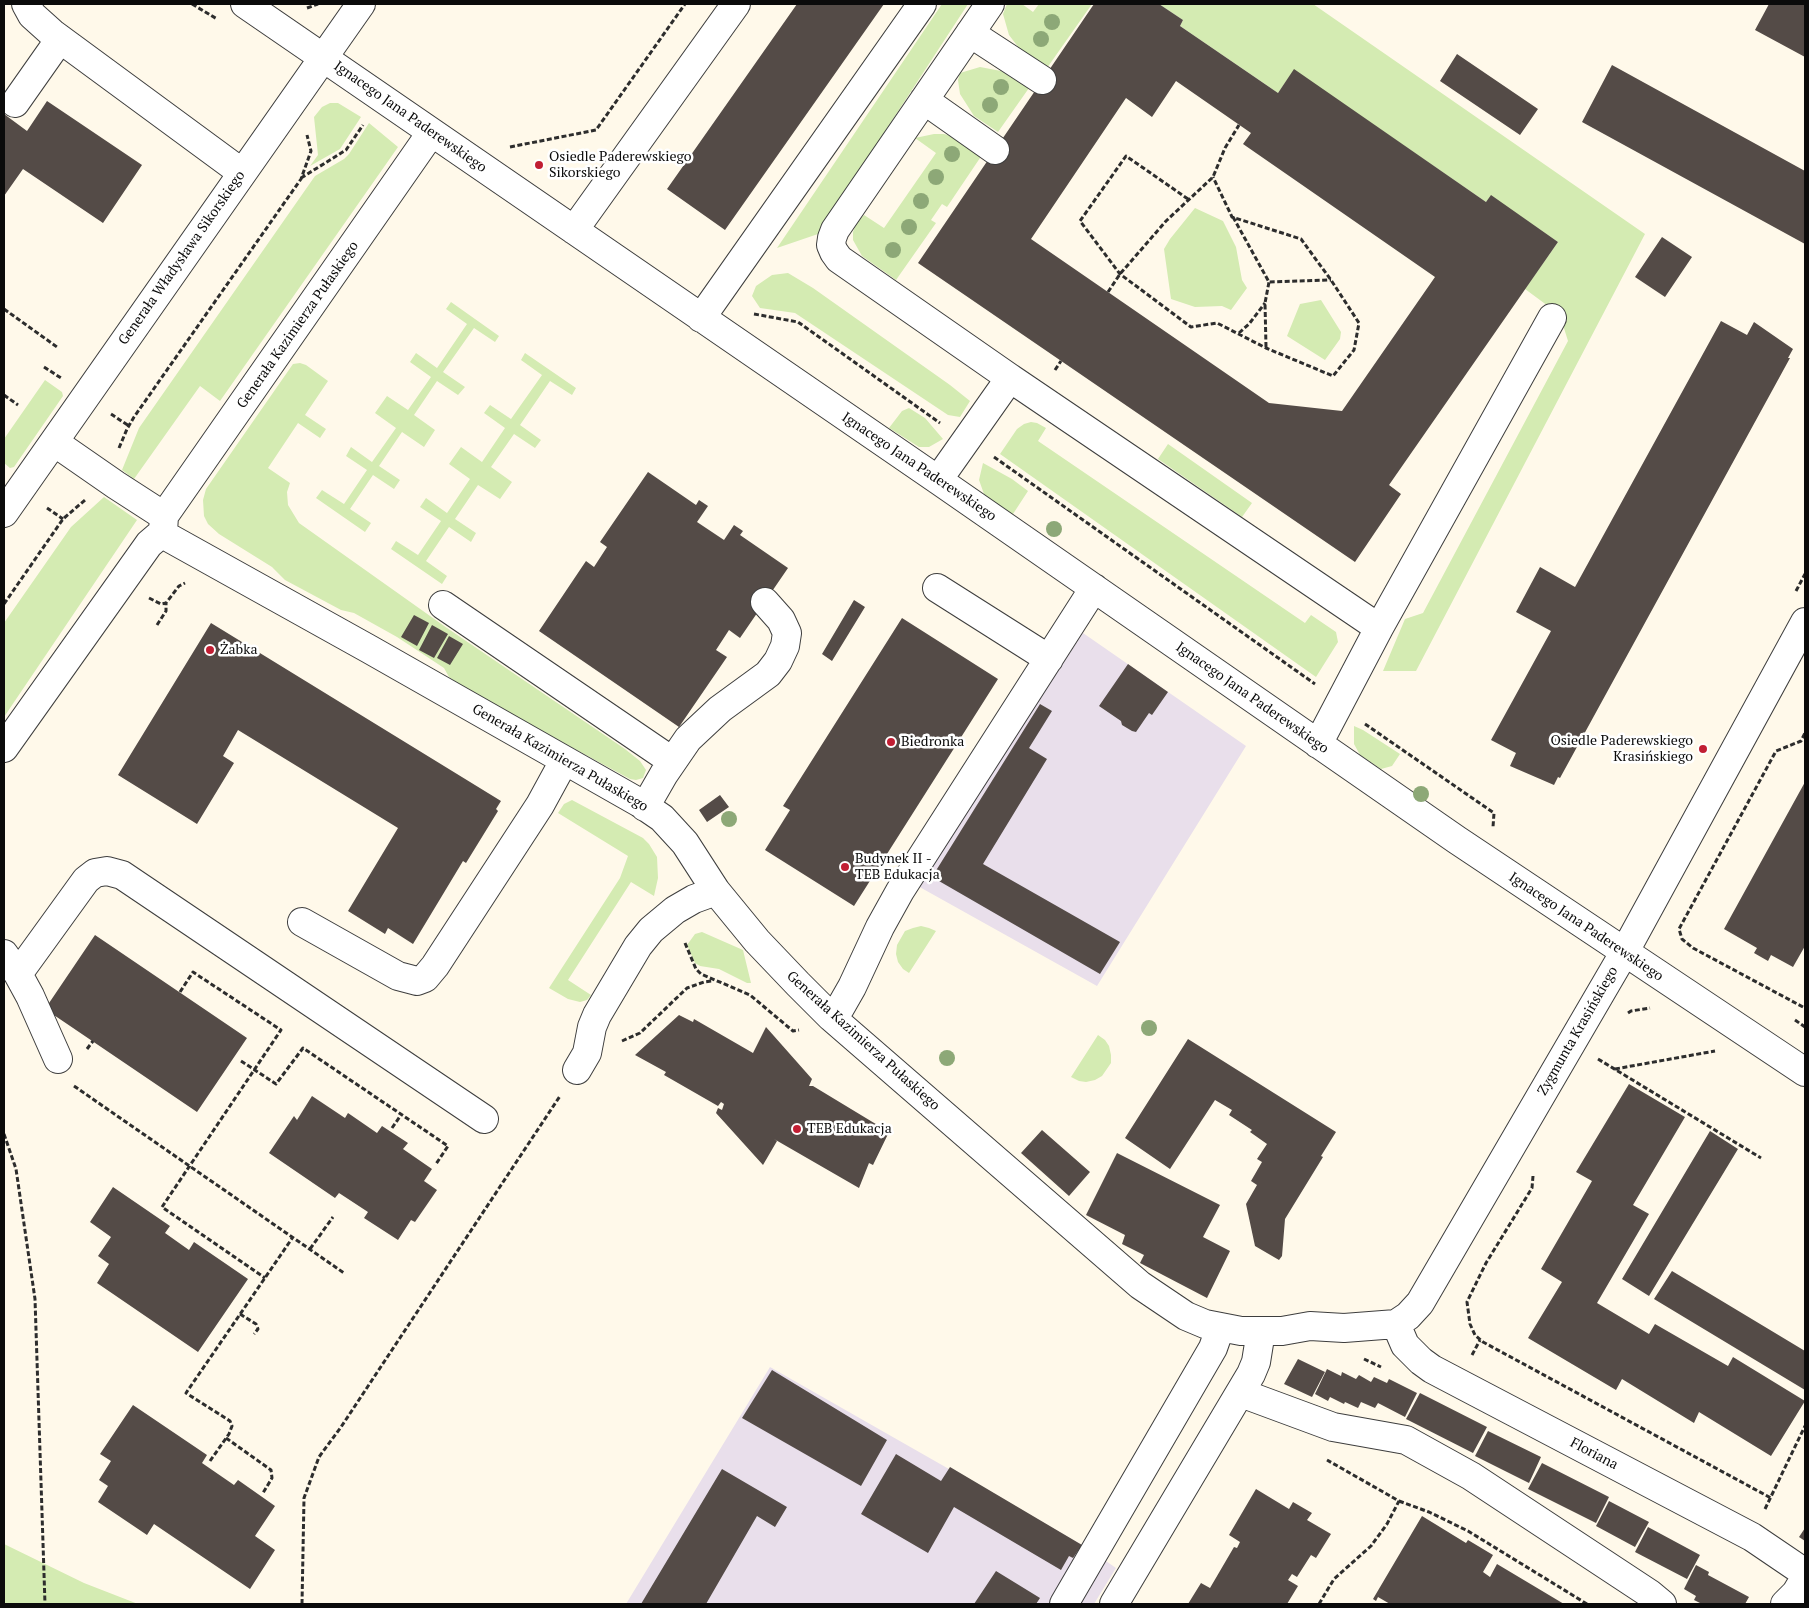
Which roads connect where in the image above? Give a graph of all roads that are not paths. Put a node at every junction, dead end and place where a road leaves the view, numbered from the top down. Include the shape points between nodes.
1 (26, 4) edge
2 (245, 4) edge
3 (361, 4) edge
4 (736, 4) edge
5 (922, 4) edge
6 (990, 4) edge
7 (970, 33) junction
8 (60, 39) junction
9 (324, 57) junction
10 (1042, 80) dead end
11 (924, 100) junction
12 (15, 103) dead end
13 (431, 133) junction
14 (994, 150) dead end
15 (241, 172) junction
16 (574, 230) junction
17 (701, 318) junction
18 (1552, 318) dead end
19 (1010, 378) junction
20 (54, 442) junction
21 (938, 480) junction
22 (4, 513) edge
23 (163, 524) junction
24 (937, 588) dead end
25 (1094, 588) junction
26 (765, 602) dead end
27 (443, 604) dead end
28 (1805, 622) edge
29 (1379, 628) junction
30 (1049, 659) junction
31 (1318, 744) junction
32 (4, 748) edge
33 (564, 761) junction
34 (672, 762) junction
35 (646, 806) junction
36 (716, 891) junction
37 (302, 922) dead end
38 (1624, 953) junction
39 (11, 964) edge
40 (832, 1017) junction
41 (70, 1058) road end
42 (577, 1070) road end
43 (1805, 1072) edge
44 (484, 1119) dead end
45 (1396, 1324) junction
46 (1220, 1328) junction
47 (1261, 1331) junction
48 (1241, 1393) junction
49 (1805, 1572) edge
50 (1805, 1578) edge
51 (1064, 1604) edge
52 (1114, 1604) edge
53 (1662, 1604) edge
54 (1785, 1604) edge

1 - 8 street via 32,14
2 - 9 street, Ignacego Jana Paderewskiego
3 - 9 street, Generała Władysława Sikorskiego
4 - 16 street
5 - 17 street
6 - 7 street
7 - 10 street
7 - 11 street
8 - 12 street
8 - 15 street
9 - 13 street, Ignacego Jana Paderewskiego
9 - 15 street, Generała Władysława Sikorskiego
11 - 14 street
11 - 19 street via 835,230 831,245 840,259
13 - 16 street, Ignacego Jana Paderewskiego
13 - 23 street, Generała Kazimierza Pułaskiego
15 - 20 street, Generała Władysława Sikorskiego
16 - 17 street, Ignacego Jana Paderewskiego
17 - 21 street, Ignacego Jana Paderewskiego
18 - 29 street
19 - 21 street
19 - 29 street
20 - 22 street, Generała Władysława Sikorskiego
20 - 23 street, Generała Kazimierza Pułaskiego
21 - 25 street, Ignacego Jana Paderewskiego
23 - 32 street, Generała Kazimierza Pułaskiego
23 - 33 street, Generała Kazimierza Pułaskiego via 166,536
24 - 30 street
25 - 30 street
25 - 31 street, Ignacego Jana Paderewskiego
26 - 34 street via 781,620 787,633 778,661 768,674 720,709 688,739
27 - 34 street
28 - 38 street, Zygmunta Krasińskiego
29 - 31 street
30 - 40 street via 900,892 852,987
31 - 38 street, Ignacego Jana Paderewskiego
33 - 35 street, Generała Kazimierza Pułaskiego
33 - 37 street via 540,805 425,978 416,981 398,976
34 - 35 street
35 - 36 street, Generała Kazimierza Pułaskiego via 674,829
36 - 40 street, Generała Kazimierza Pułaskiego via 776,962
36 - 42 street via 675,910 638,946 597,1015 587,1053
38 - 43 street, Ignacego Jana Paderewskiego
38 - 45 street, Zygmunta Krasińskiego via 1420,1303
39 - 41 street
39 - 44 street via 86,880 95,873 107,871 122,875
40 - 46 street, Generała Kazimierza Pułaskiego via 1140,1285 1186,1316
45 - 47 street, Generała Kazimierza Pułaskiego
45 - 49 street, Floriana via 1412,1354 1432,1369 1752,1537
46 - 47 street, Generała Kazimierza Pułaskiego
46 - 51 street via 1213,1348
47 - 48 street via 1256,1362
48 - 52 street
48 - 53 street via 1333,1427 1406,1440 1470,1476
50 - 54 street

